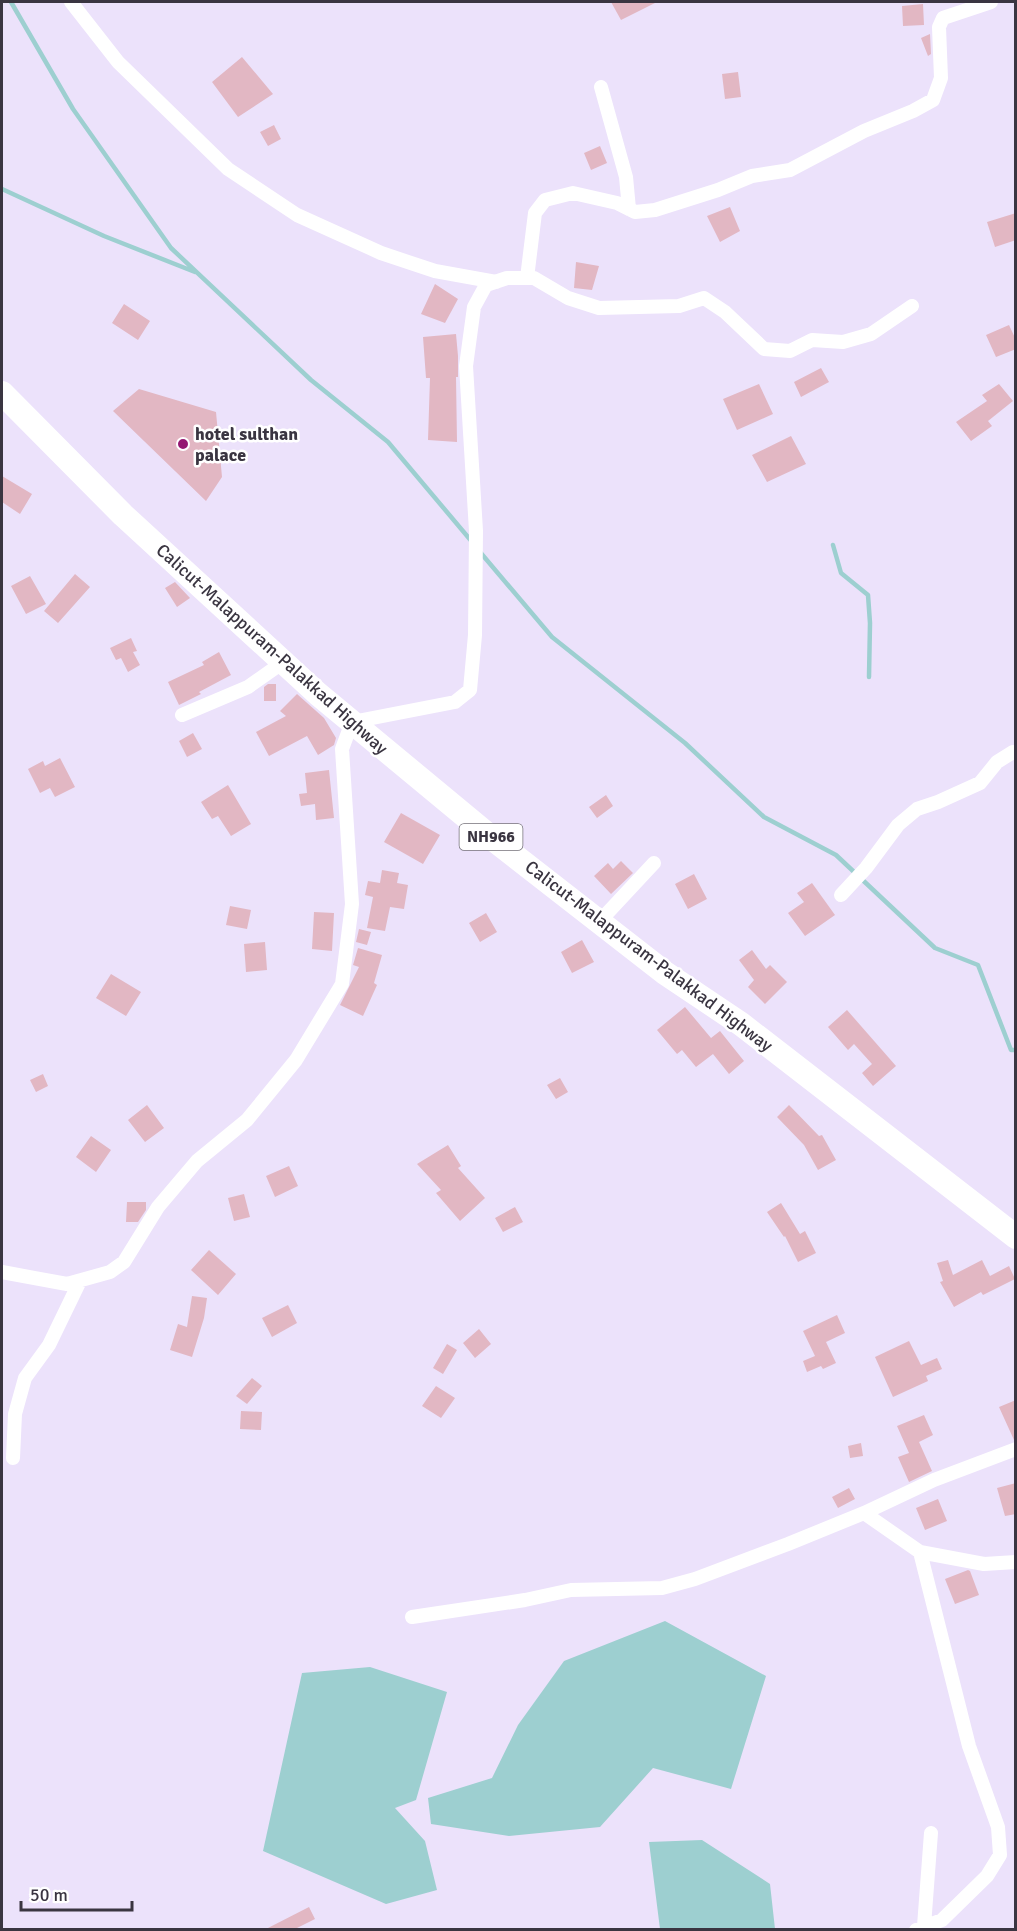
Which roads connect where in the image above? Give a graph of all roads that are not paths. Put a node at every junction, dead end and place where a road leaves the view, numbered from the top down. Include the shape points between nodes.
1 (71, 2) edge
2 (991, 2) edge
3 (601, 87) dead end
4 (629, 209) junction
5 (527, 278) junction
6 (496, 282) junction
7 (912, 306) dead end
8 (2, 393) edge
9 (282, 663) junction
10 (182, 715) dead end
11 (352, 722) junction
12 (1016, 753) edge
13 (654, 863) dead end
14 (846, 891) dead end
15 (599, 921) junction
16 (1016, 1238) edge
17 (2, 1272) edge
18 (80, 1281) junction
19 (1016, 1449) edge
20 (13, 1458) dead end
21 (864, 1514) junction
22 (920, 1552) junction
23 (1016, 1562) edge
24 (412, 1617) dead end
25 (932, 1833) dead end
26 (946, 1925) edge
27 (920, 1928) edge

1 - 6 street via 118,62 228,169 287,208 381,254 435,271
2 - 4 street via 943,18 939,27 940,78 933,100 864,130 790,170 752,176 655,210
3 - 4 street via 626,177
4 - 5 street via 573,193 544,200 535,213
5 - 6 street
5 - 7 street via 599,308 679,306 704,298 764,349 790,351 812,340 843,342 871,334
6 - 11 street via 486,285 474,307 466,366 476,531 470,690 455,702
8 - 9 highway, Calicut-Malappuram-Palakkad Highway / NH966 via 123,515
9 - 10 street via 248,687
9 - 11 highway, Calicut-Malappuram-Palakkad Highway / NH966
11 - 15 highway, Calicut-Malappuram-Palakkad Highway / NH966
11 - 18 street via 342,749 352,904 342,984 296,1060 247,1120 197,1161 174,1188 124,1262 110,1272
12 - 14 street via 997,762 980,783 917,809 898,825
13 - 15 street
15 - 16 highway, Calicut-Malappuram-Palakkad Highway / NH966 via 665,973 741,1024
17 - 18 street via 66,1284
18 - 20 street via 49,1345 25,1378 15,1414
19 - 21 street via 933,1480
21 - 22 street
21 - 24 street via 662,1588 571,1590
22 - 23 street via 984,1564
22 - 26 street via 969,1746 998,1827 1000,1855
25 - 27 street
26 - 27 street

